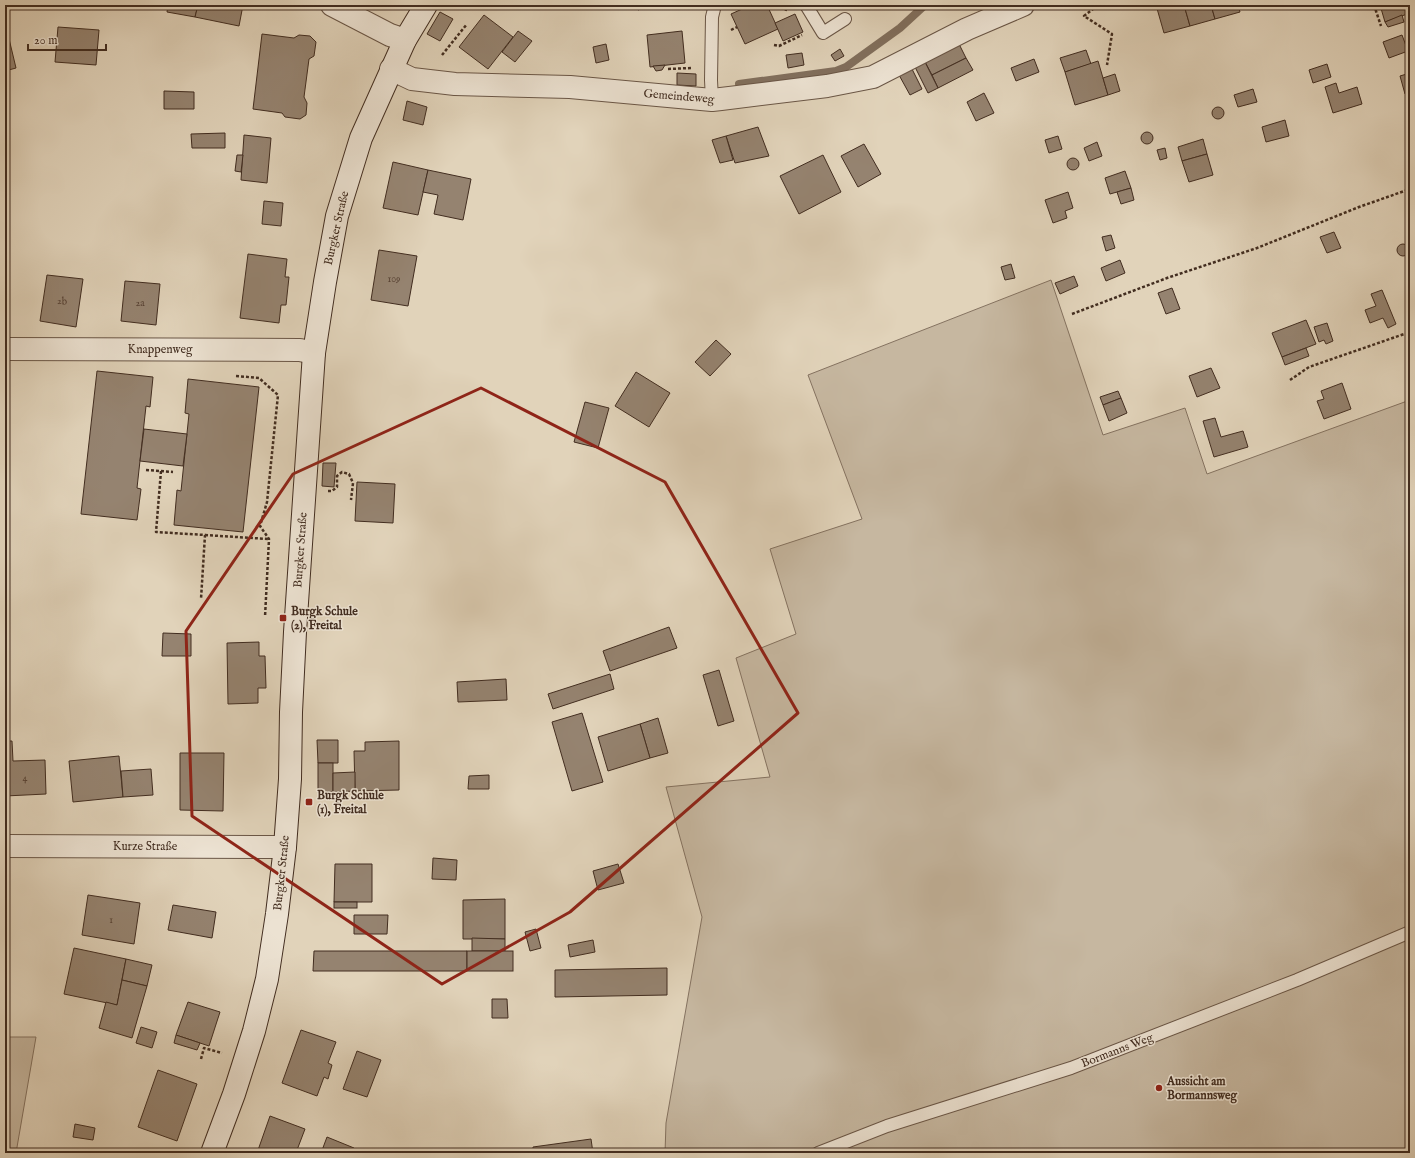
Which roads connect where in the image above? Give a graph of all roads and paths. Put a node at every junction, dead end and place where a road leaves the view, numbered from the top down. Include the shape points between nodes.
1 (332, 5) edge
2 (426, 5) edge
3 (715, 5) edge
4 (806, 5) edge
5 (1023, 5) edge
6 (1098, 5) edge
7 (1374, 5) edge
8 (846, 19) dead end
9 (467, 24) dead end
10 (1381, 26) dead end
11 (806, 33) dead end
12 (404, 40) junction
13 (774, 45) dead end
14 (442, 55) dead end
15 (1107, 65) dead end
16 (696, 68) dead end
17 (391, 69) junction
18 (668, 69) dead end
19 (712, 100) junction
20 (1410, 189) edge
21 (1072, 314) dead end
22 (1410, 332) edge
23 (5, 348) edge
24 (314, 353) junction
25 (228, 376) dead end
26 (1290, 380) dead end
27 (146, 470) dead end
28 (160, 471) junction
29 (173, 472) dead end
30 (326, 492) dead end
31 (351, 500) dead end
32 (205, 535) junction
33 (269, 539) junction
34 (201, 599) dead end
35 (265, 617) dead end
36 (5, 846) edge
37 (285, 847) junction
38 (1410, 932) edge
39 (225, 1054) dead end
40 (201, 1059) dead end
41 (212, 1153) edge
42 (818, 1153) edge

1 - 12 street
2 - 12 street, Burgker Straße
3 - 19 lane via 712,17
4 - 8 lane via 823,33
5 - 19 street, Gemeindeweg via 967,29 873,77 827,86
6 - 15 path via 1084,16 1112,34
7 - 10 path
9 - 14 path
11 - 13 path via 780,46
12 - 17 street, Burgker Straße
16 - 18 path
17 - 19 street, Gemeindeweg via 412,79 455,84 570,87
17 - 24 street, Burgker Straße via 361,138 337,216
20 - 21 path via 1257,248
22 - 26 path via 1309,368
23 - 24 street, Knappenweg via 300,350
24 - 37 street, Burgker Straße via 290,712 290,779
25 - 33 path via 259,378 278,395 267,502 260,526
27 - 28 path
28 - 29 path
28 - 32 path via 156,532
30 - 31 path via 337,487 337,476 342,472 349,474 352,483
32 - 33 path
32 - 34 path
33 - 35 path
36 - 37 street, Kurze Straße
37 - 41 street, Burgker Straße via 267,979 254,1031
38 - 42 lane, Bormanns Weg via 1298,980 1071,1068 887,1126
39 - 40 path via 204,1048

